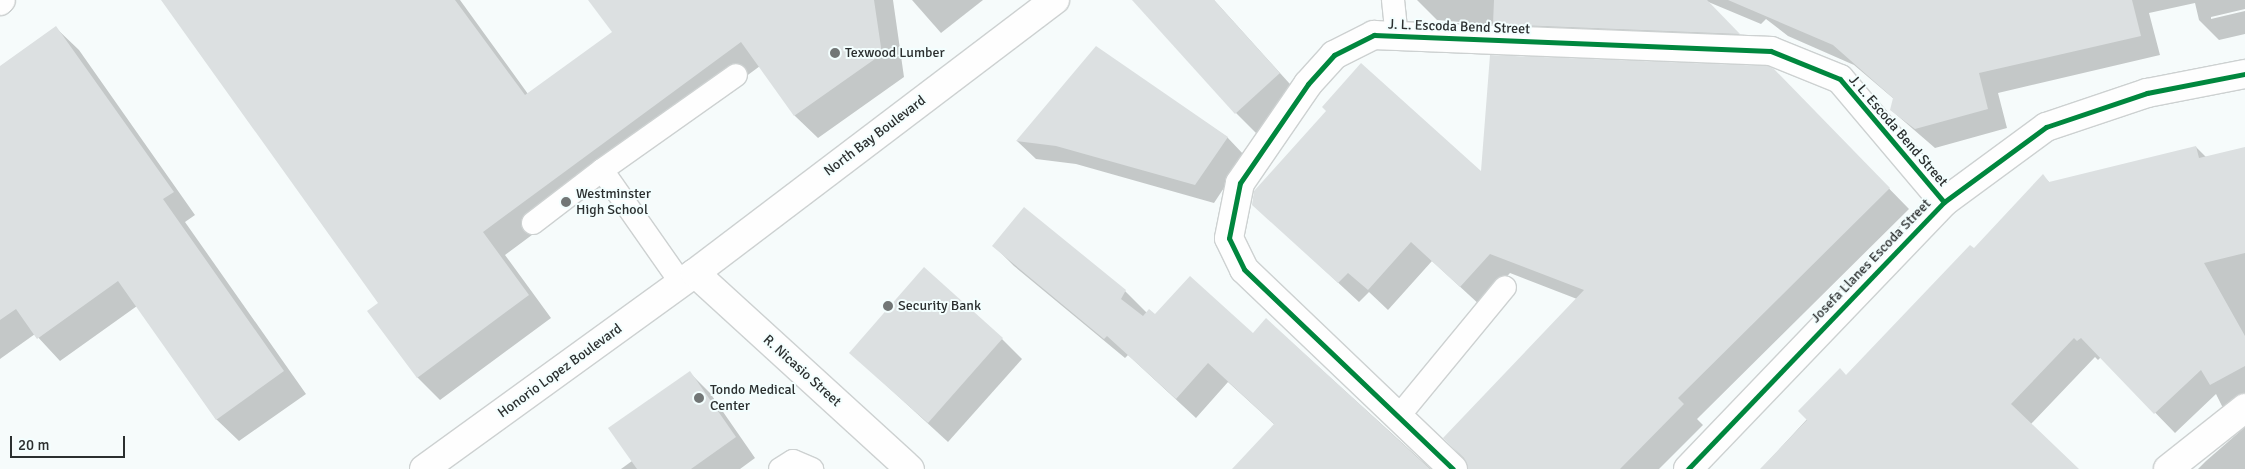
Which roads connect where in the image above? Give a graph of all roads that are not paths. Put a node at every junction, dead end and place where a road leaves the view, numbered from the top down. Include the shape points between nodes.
1 (1056, 0) edge
2 (1393, 0) edge
3 (1397, 36) junction
4 (2245, 74) edge
5 (736, 75) dead end
6 (602, 170) junction
7 (1944, 202) junction
8 (533, 223) dead end
9 (688, 278) junction
10 (1505, 287) dead end
11 (2245, 408) edge
12 (1398, 417) junction
13 (424, 469) edge
14 (780, 469) edge
15 (812, 469) edge
16 (910, 469) edge
17 (1453, 469) edge
18 (1688, 469) edge
19 (2168, 469) edge

1 - 9 street, North Bay Boulevard
2 - 3 lane
3 - 7 street, J. L. Escoda Bend Street via 1771,51 1840,79
3 - 12 street, J. L. Escoda Bend Street via 1374,35 1334,55 1308,84 1240,183 1229,238 1244,269
4 - 7 street, Josefa Llanes Escoda Street via 2148,93 2046,127
5 - 6 lane
6 - 8 lane
6 - 9 lane
7 - 18 street, Josefa Llanes Escoda Street
9 - 13 street, Honorio Lopez Boulevard
9 - 16 street, R. Nicasio Street
10 - 12 lane
11 - 19 street
12 - 17 street, J. L. Escoda Bend Street
14 - 15 lane via 793,461

